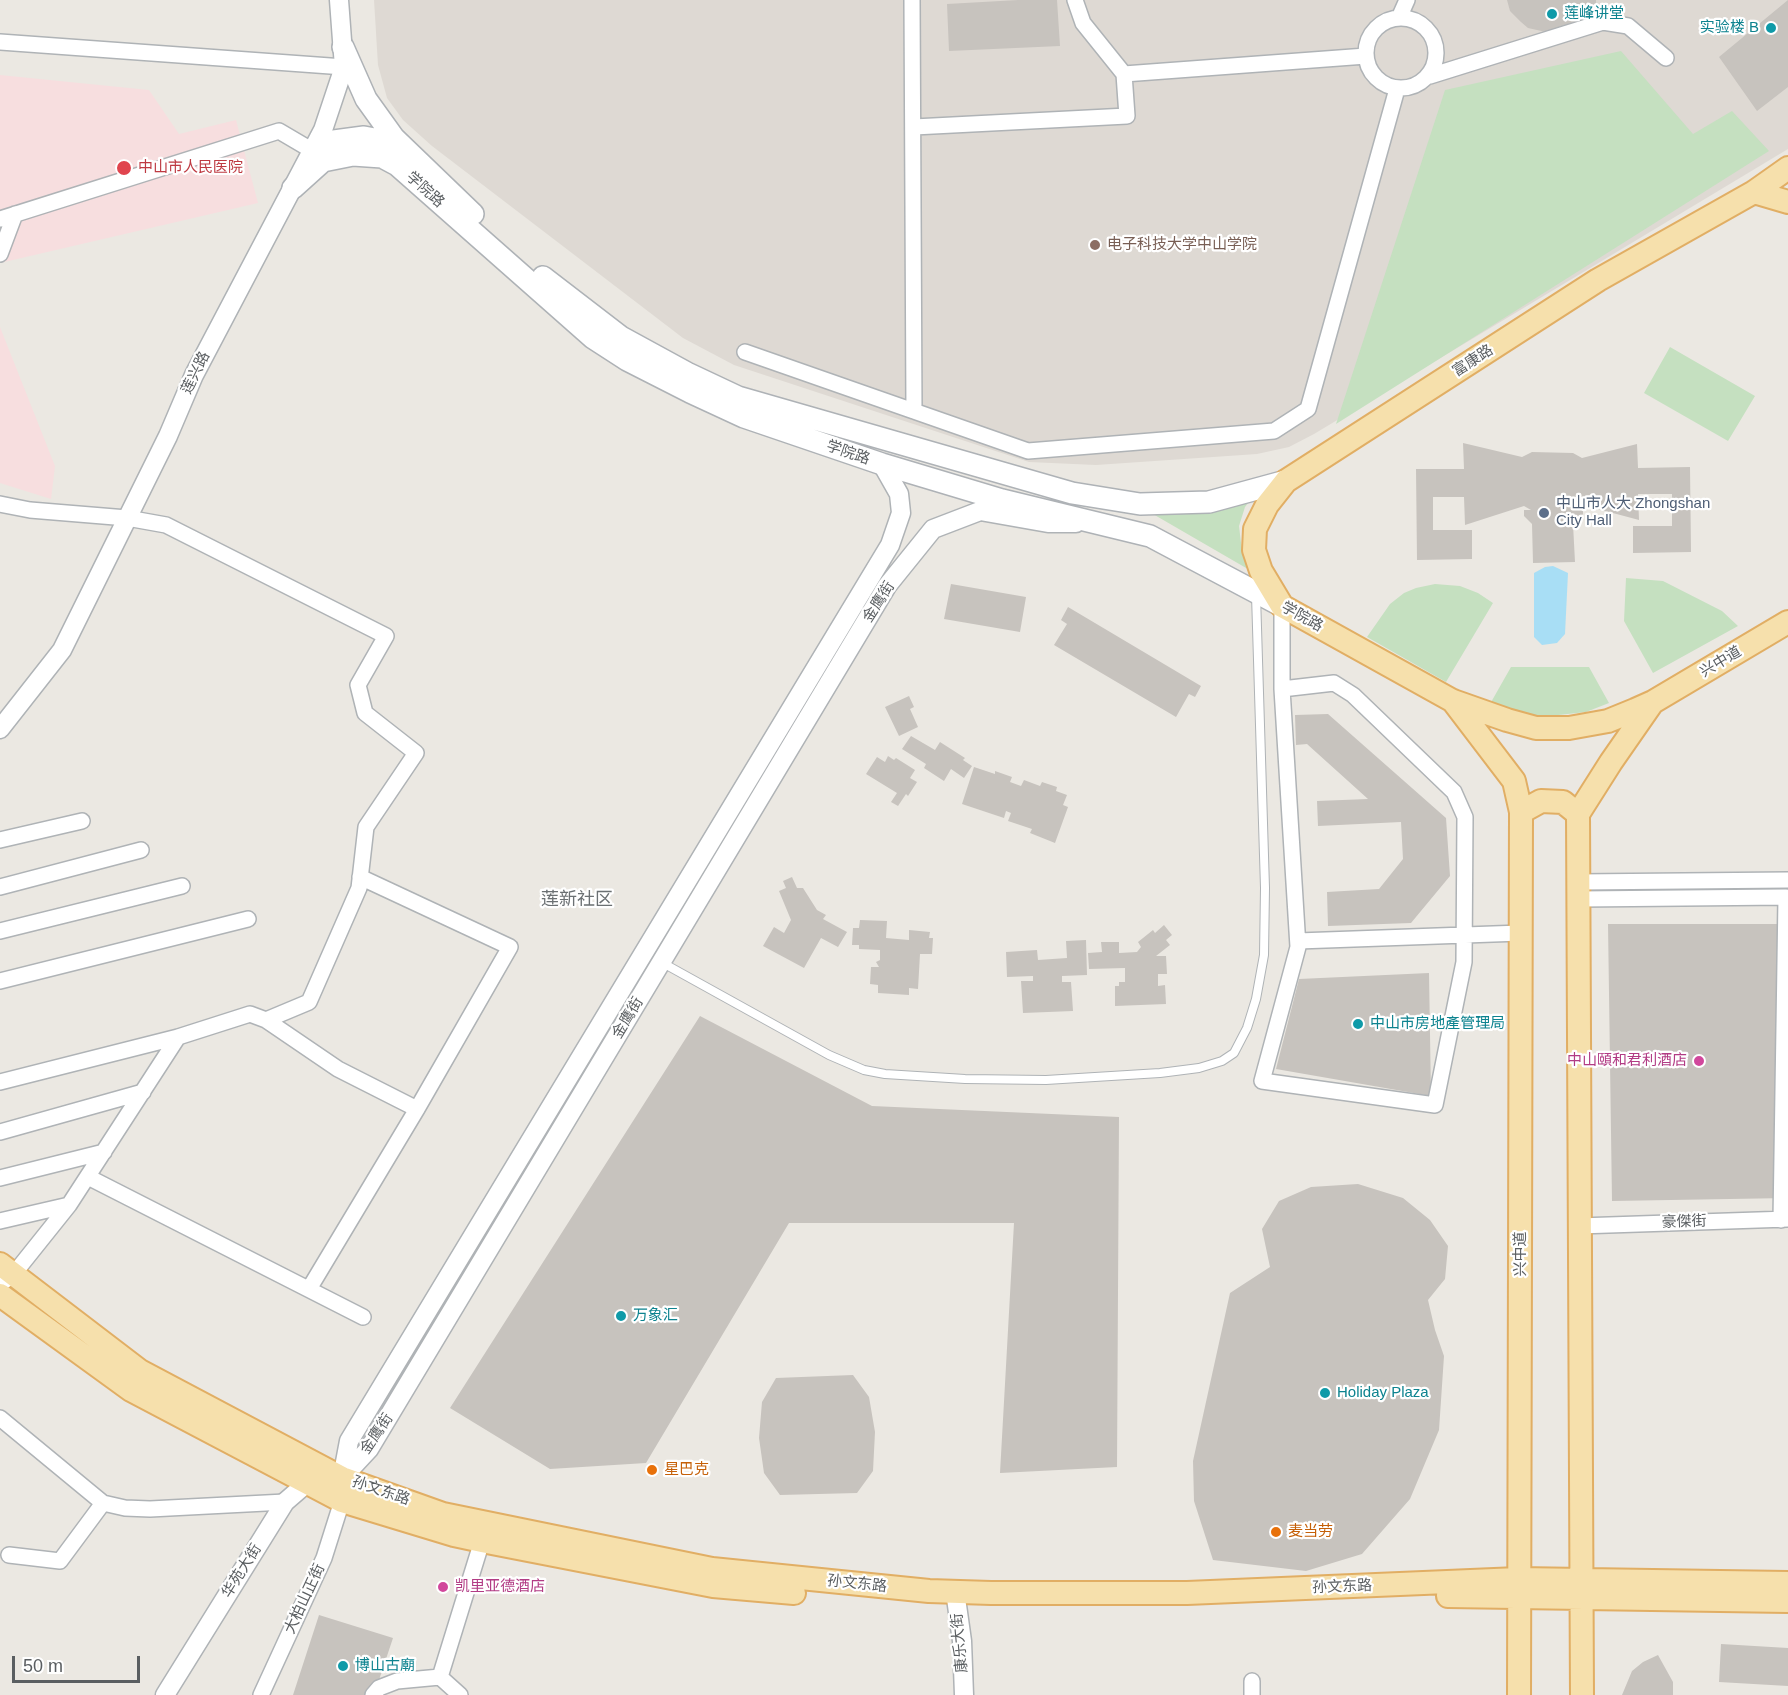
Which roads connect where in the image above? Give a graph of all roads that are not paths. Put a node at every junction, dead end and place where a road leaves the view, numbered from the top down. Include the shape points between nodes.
1 (339, 0) edge
2 (912, 0) edge
3 (1075, 0) edge
4 (1407, 0) edge
5 (1399, 18) junction
6 (0, 42) edge
7 (1366, 56) junction
8 (343, 57) junction
9 (1666, 58) dead end
10 (1124, 74) junction
11 (1430, 76) junction
12 (1397, 88) junction
13 (914, 127) junction
14 (380, 140) junction
15 (313, 151) junction
16 (403, 160) junction
17 (1788, 168) edge
18 (293, 188) junction
19 (1754, 192) junction
20 (1788, 201) edge
21 (15, 214) junction
22 (0, 219) edge
23 (0, 254) edge
24 (745, 352) dead end
25 (914, 411) junction
26 (882, 464) junction
27 (1286, 481) junction
28 (0, 504) edge
29 (127, 518) junction
30 (1094, 522) junction
31 (1256, 592) junction
32 (1282, 606) junction
33 (1788, 622) edge
34 (1282, 689) junction
35 (1454, 701) junction
36 (1653, 702) junction
37 (0, 729) edge
38 (1521, 812) junction
39 (1578, 814) junction
40 (82, 821) dead end
41 (0, 840) edge
42 (141, 850) dead end
43 (360, 877) junction
44 (1788, 880) edge
45 (182, 886) dead end
46 (0, 887) edge
47 (1580, 890) junction
48 (248, 919) dead end
49 (0, 931) edge
50 (1521, 933) junction
51 (1298, 941) junction
52 (645, 951) junction
53 (662, 962) junction
54 (0, 981) edge
55 (266, 1020) junction
56 (178, 1037) junction
57 (0, 1082) edge
58 (143, 1092) junction
59 (417, 1109) junction
60 (0, 1132) edge
61 (104, 1152) junction
62 (88, 1177) junction
63 (0, 1178) edge
64 (69, 1205) junction
65 (1785, 1219) edge
66 (0, 1221) edge
67 (1579, 1226) junction
68 (4, 1274) edge
69 (309, 1289) junction
70 (0, 1295) edge
71 (363, 1317) dead end
72 (0, 1418) edge
73 (342, 1478) junction
74 (307, 1483) junction
75 (342, 1501) junction
76 (285, 1502) junction
77 (103, 1503) junction
78 (482, 1541) junction
79 (9, 1555) dead end
80 (1788, 1583) edge
81 (1518, 1588) junction
82 (1583, 1589) junction
83 (956, 1599) junction
84 (1788, 1601) edge
85 (440, 1677) junction
86 (165, 1695) edge
87 (261, 1695) edge
88 (374, 1695) edge
89 (460, 1695) edge
90 (964, 1695) edge
91 (1519, 1695) edge
92 (1582, 1695) edge

1 - 8 street, 莲兴路
2 - 13 street
3 - 10 street via 1083,23
4 - 5 street
5 - 7 street via 1388,20 1371,34
5 - 11 street via 1420,23 1435,41 1437,53
6 - 8 street
7 - 10 street
7 - 12 street via 1375,78
8 - 14 main road via 354,106
8 - 15 street, 莲兴路 via 323,130
8 - 16 main road via 394,138
9 - 11 street via 1628,26 1603,22
10 - 13 street via 1127,116
11 - 12 street via 1420,84
12 - 25 street via 1308,409 1274,431 1028,451
13 - 25 street
14 - 15 main road via 347,137
14 - 16 main road
15 - 18 street, 莲兴路
15 - 21 street via 279,131
16 - 18 main road, 学院路 via 353,155 323,161
16 - 26 main road, 学院路 via 593,338 627,360 744,417
16 - 27 main road, 学院路 via 538,274 621,337 738,397 1072,493 1140,504 1209,502
17 - 19 main road, 富康路
18 - 29 street, 莲兴路 via 194,375
19 - 20 main road
19 - 27 main road, 富康路 via 1598,280
21 - 22 street
21 - 23 street
24 - 25 street
26 - 30 main road, 学院路 via 1002,500
26 - 52 street, 金鹰街 via 899,494 901,513 890,545
27 - 32 main road, 富康路 via 1255,529 1254,550 1261,571
28 - 29 street
29 - 37 street, 莲兴路 via 62,650
29 - 43 street via 166,525 386,636 358,685 365,713 416,753 366,827
30 - 31 main road, 学院路 via 1150,536
30 - 53 street, 金鹰街 via 1048,523 980,511 933,529 887,586
31 - 32 main road, 学院路
31 - 53 lane via 1264,955 1256,999 1234,1053 1199,1068 1078,1078 1017,1080 885,1074 829,1055
32 - 34 street
32 - 35 main road, 学院路
33 - 36 main road, 兴中道
34 - 51 street
34 - 51 street via 1334,683 1353,695 1454,792 1465,817 1464,962 1435,1105 1262,1080
35 - 36 main road, 学院路 via 1536,728 1569,728 1608,721
35 - 38 main road, 兴中道 via 1514,781
36 - 39 main road
38 - 39 main road via 1541,801 1563,802
38 - 50 main road, 兴中道
39 - 47 main road
40 - 41 street
42 - 46 street
43 - 55 street via 359,888 309,1002
43 - 59 street via 510,947
44 - 47 street
45 - 49 street
47 - 65 street via 1786,897
47 - 67 main road
48 - 54 street
50 - 51 street
50 - 81 main road, 兴中道
52 - 53 lane
52 - 73 street, 金鹰街 via 349,1441
53 - 73 street, 金鹰街 via 369,1449
55 - 56 street via 250,1014
55 - 59 street via 338,1069
56 - 57 street
56 - 58 street
58 - 60 street
58 - 61 street
59 - 69 street
61 - 62 street
61 - 63 street
62 - 64 street
62 - 69 street
64 - 66 street
64 - 68 street
65 - 67 street, 豪傑街
67 - 82 main road
68 - 73 main road, 孙文东路 via 140,1371
69 - 71 street
70 - 74 main road, 孙文东路 via 131,1390
72 - 77 street
73 - 74 street
73 - 75 street, 大柏山正街
73 - 83 main road, 孙文东路 via 443,1514 712,1569 887,1587
74 - 75 main road, 孙文东路
74 - 76 street, 华苑大街
75 - 78 main road, 孙文东路
75 - 87 street, 大柏山正街 via 324,1558
76 - 77 street via 150,1509
76 - 86 street, 华苑大街
77 - 79 street via 60,1561
78 - 83 main road, 孙文东路 via 713,1586
78 - 85 street
80 - 82 main road, 孙文东路
81 - 82 main road, 孙文东路
81 - 83 main road, 孙文东路 via 1443,1596 1171,1606 988,1608
81 - 91 main road, 兴中道
82 - 84 main road, 孙文东路
82 - 92 main road
83 - 90 street, 康乐大街
85 - 88 street via 397,1681 379,1688
85 - 89 street

